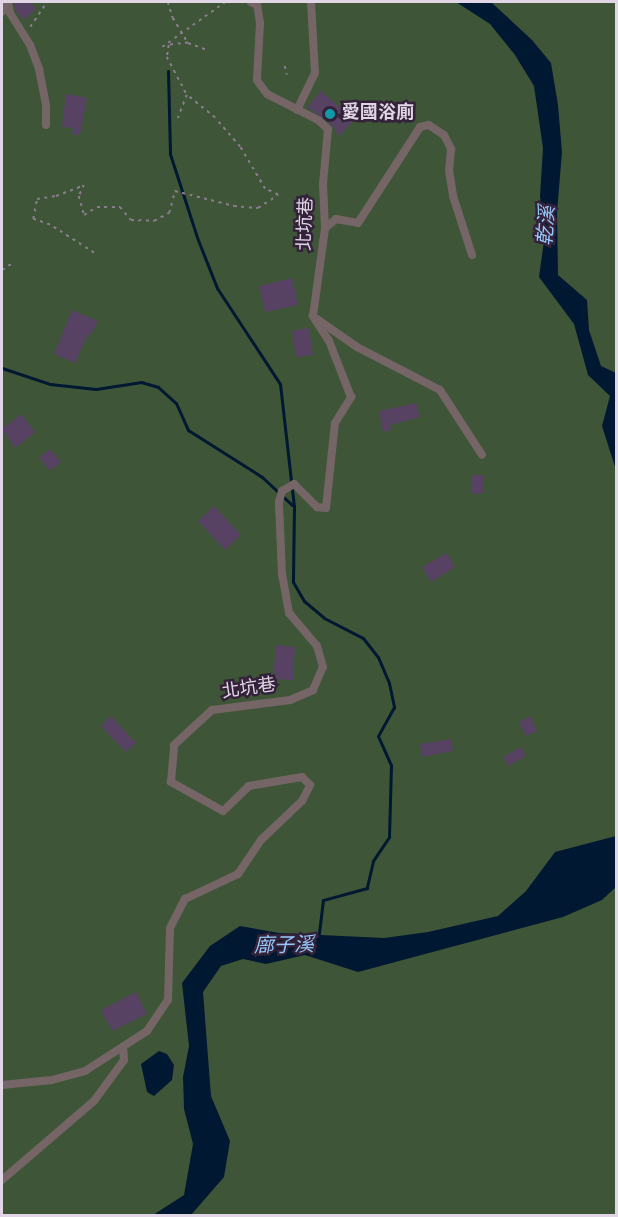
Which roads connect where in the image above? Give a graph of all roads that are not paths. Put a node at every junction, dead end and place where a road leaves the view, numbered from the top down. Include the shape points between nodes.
1 (8, 2) edge
2 (251, 2) edge
3 (311, 2) edge
4 (2, 12) edge
5 (297, 110) junction
6 (46, 125) dead end
7 (325, 228) junction
8 (472, 255) dead end
9 (314, 316) junction
10 (482, 455) dead end
11 (123, 1047) junction
12 (2, 1085) edge
13 (2, 1180) edge

1 - 4 street
1 - 6 street via 39,69
2 - 5 street, 北坑巷 via 257,5 260,23 257,80 267,94
3 - 5 street via 315,73
5 - 7 street, 北坑巷 via 328,129 322,184
7 - 8 street via 336,219 358,223 420,127 429,125 444,135 451,149 453,196
7 - 9 street, 北坑巷
9 - 10 street via 357,347 440,390
9 - 11 street, 北坑巷 via 329,341 351,397 335,423 326,508 317,507 294,484 285,489 279,502 282,575 289,613 317,646 323,667 313,690 290,700 213,710 174,746 171,782 223,811 249,786 302,777 310,785 302,801 261,840 238,874 185,899 170,928 168,1000 147,1032
11 - 12 street, 北坑巷 via 85,1071 52,1080
11 - 13 street via 124,1060 94,1101

